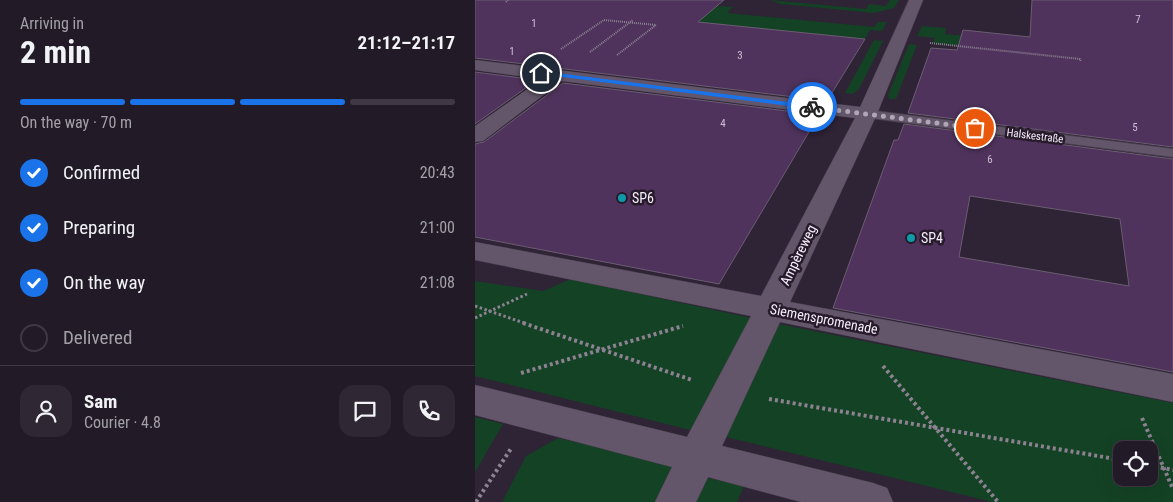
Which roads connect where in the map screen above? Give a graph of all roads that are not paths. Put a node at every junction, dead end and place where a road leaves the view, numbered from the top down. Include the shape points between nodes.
1 (916, 0) edge
2 (475, 65) edge
3 (559, 75) junction
4 (867, 114) junction
5 (475, 136) edge
6 (1173, 153) edge
7 (475, 251) edge
8 (772, 309) junction
9 (1173, 388) edge
10 (475, 400) edge
11 (698, 457) junction
12 (675, 502) edge
13 (873, 502) edge

1 - 4 street
2 - 3 street, Halskestraße
3 - 4 street, Halskestraße
3 - 5 street
4 - 6 lane, Halskestraße
4 - 8 street, Ampèreweg
7 - 8 street, Siemenspromenade
8 - 9 street, Siemenspromenade
8 - 11 street, Ampèreweg
10 - 11 street
11 - 12 street, Ampèreweg
11 - 13 street

